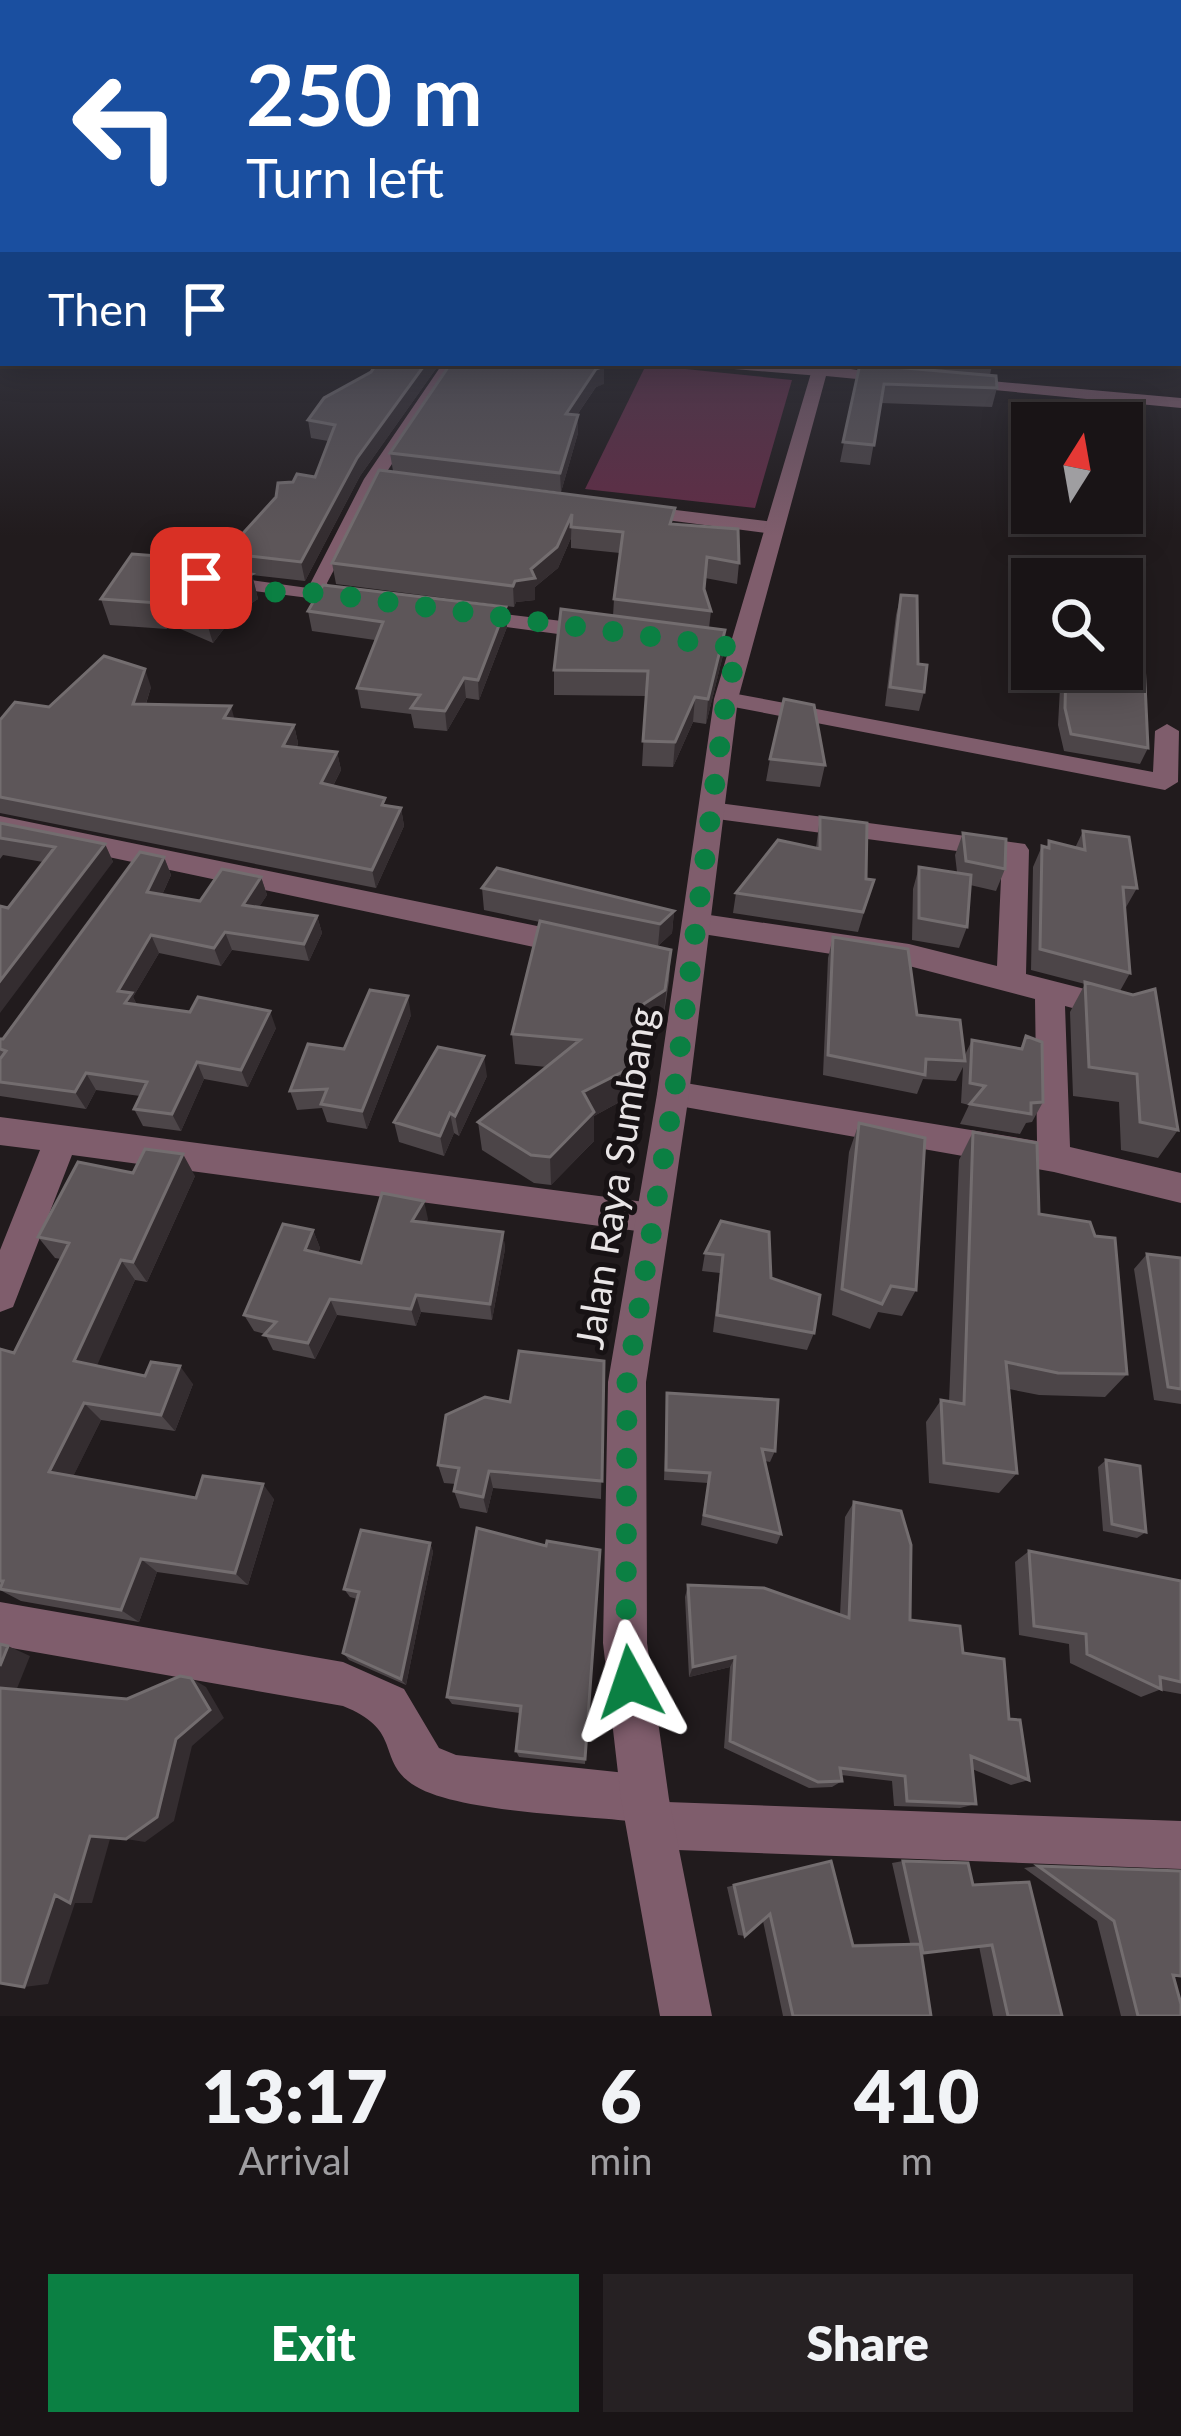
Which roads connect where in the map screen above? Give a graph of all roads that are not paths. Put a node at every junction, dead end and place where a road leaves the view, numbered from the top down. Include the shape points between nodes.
1 (449, 366) edge
2 (821, 367) edge
3 (910, 379) edge
4 (933, 381) edge
5 (1181, 403) edge
6 (373, 479) junction
7 (395, 482) edge
8 (616, 508) edge
9 (774, 528) junction
10 (201, 578) edge
11 (320, 593) junction
12 (385, 604) edge
13 (448, 613) edge
14 (631, 636) edge
15 (726, 699) junction
16 (1167, 731) dead end
17 (711, 811) junction
18 (0, 825) edge
19 (696, 923) junction
20 (598, 949) edge
21 (1011, 979) junction
22 (1050, 990) junction
23 (1117, 1008) edge
24 (674, 1094) junction
25 (0, 1131) edge
26 (62, 1139) junction
27 (1054, 1158) junction
28 (1181, 1188) edge
29 (652, 1218) junction
30 (0, 1295) edge
31 (0, 1624) edge
32 (648, 1812) junction
33 (1181, 1845) edge
34 (686, 2016) edge

1 - 6 street
2 - 3 street
2 - 9 street, Jalan Raya Sumbang
4 - 5 street
6 - 7 street
6 - 11 street via 317,583
8 - 9 street
9 - 15 street, Jalan Raya Sumbang via 728,647
10 - 11 street
11 - 12 street
13 - 14 street
15 - 16 street via 1165,782
15 - 17 street, Jalan Raya Sumbang
17 - 19 street, Jalan Raya Sumbang
17 - 21 street via 1016,850
18 - 20 street via 131,866
19 - 21 street
19 - 24 street, Jalan Raya Sumbang via 679,965
21 - 22 street
22 - 23 street
22 - 27 street
24 - 27 street
24 - 29 street, Jalan Raya Sumbang
25 - 26 street
26 - 29 street
26 - 30 street
27 - 28 street
29 - 32 street, Jalan Raya Sumbang via 627,1382 625,1523 626,1643
31 - 32 street via 343,1684 391,1702 423,1764 454,1778
32 - 33 street
32 - 34 street, Jalan Raya Sumbang

